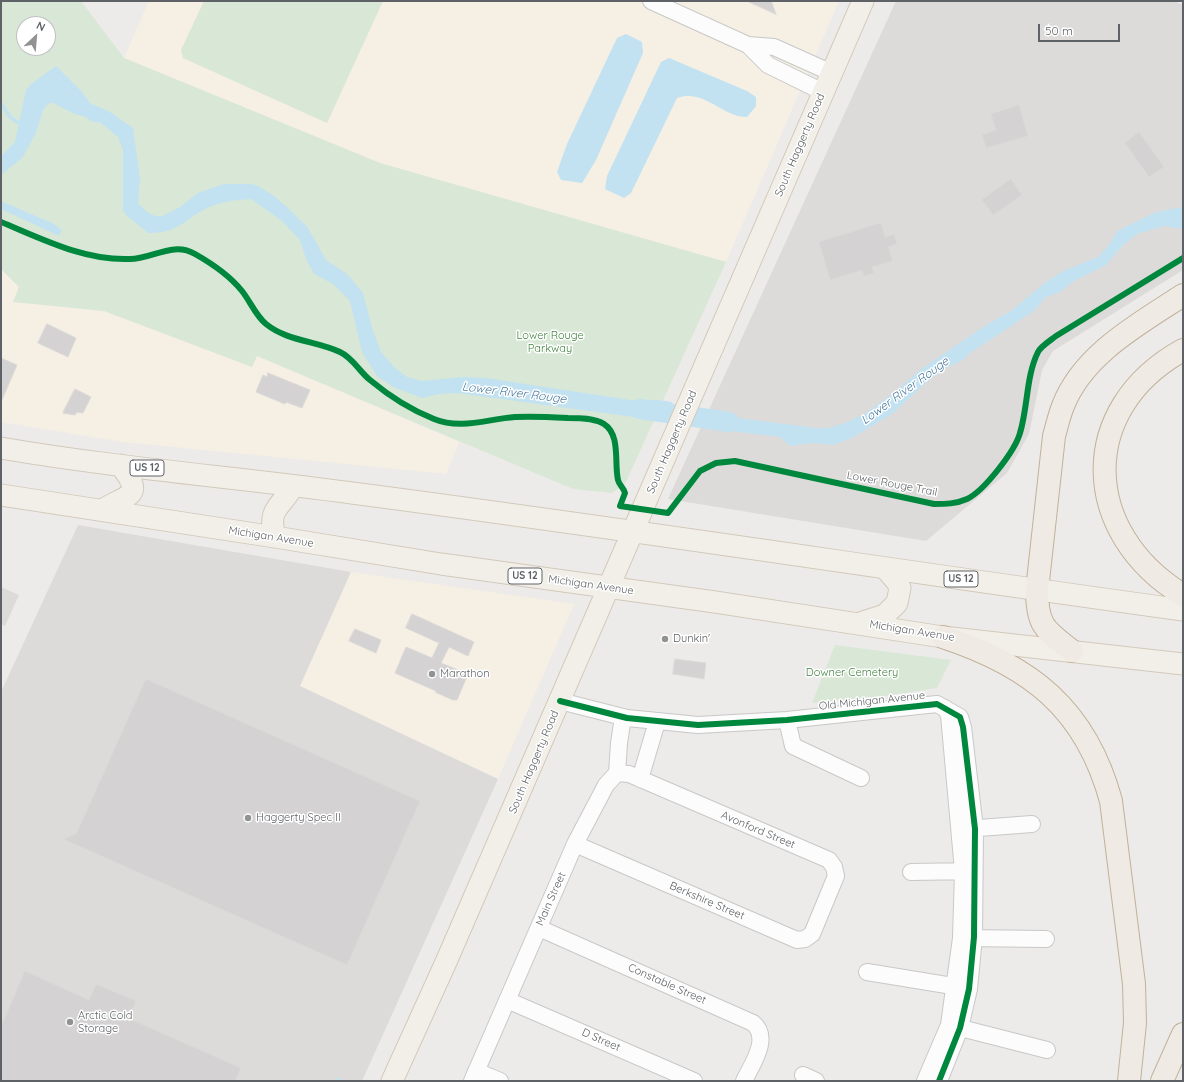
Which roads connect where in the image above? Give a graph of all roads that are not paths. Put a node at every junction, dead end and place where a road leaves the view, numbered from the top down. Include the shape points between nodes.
1 (651, 1) edge
2 (863, 1) edge
3 (748, 45) junction
4 (832, 73) junction
5 (824, 92) junction
6 (1183, 295) edge
7 (1183, 350) edge
8 (1, 448) edge
9 (120, 465) junction
10 (293, 486) junction
11 (1, 495) edge
12 (102, 510) junction
13 (634, 531) junction
14 (275, 537) junction
15 (884, 568) junction
16 (609, 587) junction
17 (1037, 590) junction
18 (1183, 594) edge
19 (1183, 610) edge
20 (860, 623) junction
21 (943, 637) junction
22 (1072, 651) junction
23 (1183, 664) edge
24 (560, 701) junction
25 (623, 717) junction
26 (787, 720) junction
27 (656, 722) junction
28 (617, 773) junction
29 (640, 778) junction
30 (861, 778) dead end
31 (1032, 824) dead end
32 (968, 829) junction
33 (575, 844) junction
34 (969, 871) junction
35 (911, 872) dead end
36 (824, 907) joint
37 (539, 928) junction
38 (967, 938) junction
39 (1046, 939) dead end
40 (867, 972) dead end
41 (962, 988) junction
42 (508, 1000) junction
43 (954, 1027) junction
44 (1183, 1034) edge
45 (1046, 1050) dead end
46 (474, 1076) edge
47 (392, 1081) edge
48 (500, 1081) edge
49 (694, 1081) edge
50 (744, 1081) edge
51 (925, 1081) edge
52 (939, 1081) edge
53 (1129, 1081) edge
54 (1162, 1081) edge

1 - 3 street
2 - 4 main road, South Haggerty Road
3 - 4 street via 774,47
3 - 5 street via 768,65
4 - 5 main road, South Haggerty Road
5 - 13 main road, South Haggerty Road
6 - 17 highway via 1137,325 1097,357 1077,381 1063,405 1054,436
7 - 18 highway via 1151,371 1122,404 1108,443 1106,482 1114,519 1123,538 1150,570
8 - 9 main road, US 12
9 - 10 main road, US 12
9 - 12 main road via 134,485 132,491 128,497
10 - 13 main road, US 12
10 - 14 main road via 274,512 271,524
11 - 12 main road, Michigan Avenue / US 12
12 - 14 main road, Michigan Avenue / US 12
13 - 15 main road, US 12
13 - 16 main road, South Haggerty Road
14 - 16 main road, Michigan Avenue / US 12 via 441,564
15 - 17 main road, US 12
15 - 20 main road via 900,588 896,603 886,615
16 - 20 main road, Michigan Avenue / US 12
16 - 24 main road, South Haggerty Road
17 - 19 main road, US 12
17 - 22 highway via 1037,610 1042,625
20 - 21 main road, Michigan Avenue / US 12
21 - 22 main road, Michigan Avenue / US 12
21 - 53 highway via 1001,659 1046,690 1068,713 1096,756 1111,801 1132,959 1135,1023
22 - 23 main road, Michigan Avenue / US 12
24 - 25 street, Old Michigan Avenue
24 - 47 main road, South Haggerty Road
25 - 27 street, Old Michigan Avenue
25 - 28 street via 618,743
26 - 27 street, Old Michigan Avenue via 698,724
26 - 30 street via 793,746
26 - 32 street, Old Michigan Avenue via 937,704 960,717 963,727
27 - 29 street
28 - 29 street, Avonford Street
28 - 33 street, Main Street via 606,785
29 - 36 street, Avonford Street via 829,860 836,876
31 - 32 street
32 - 34 street, Old Michigan Avenue
33 - 36 street, Berkshire Street via 797,940 805,939 812,934
33 - 37 street, Main Street
34 - 35 street
34 - 38 street, Old Michigan Avenue
37 - 42 street, Main Street
37 - 50 street, Constable Street via 753,1022 759,1029 761,1038
38 - 39 street
38 - 41 street, Old Michigan Avenue
40 - 41 street
41 - 43 street, Old Michigan Avenue
42 - 46 street, Main Street
42 - 49 street, D Street
43 - 45 street
43 - 51 street, Old Michigan Avenue
43 - 52 street, Old Michigan Avenue
44 - 54 highway
46 - 48 street

